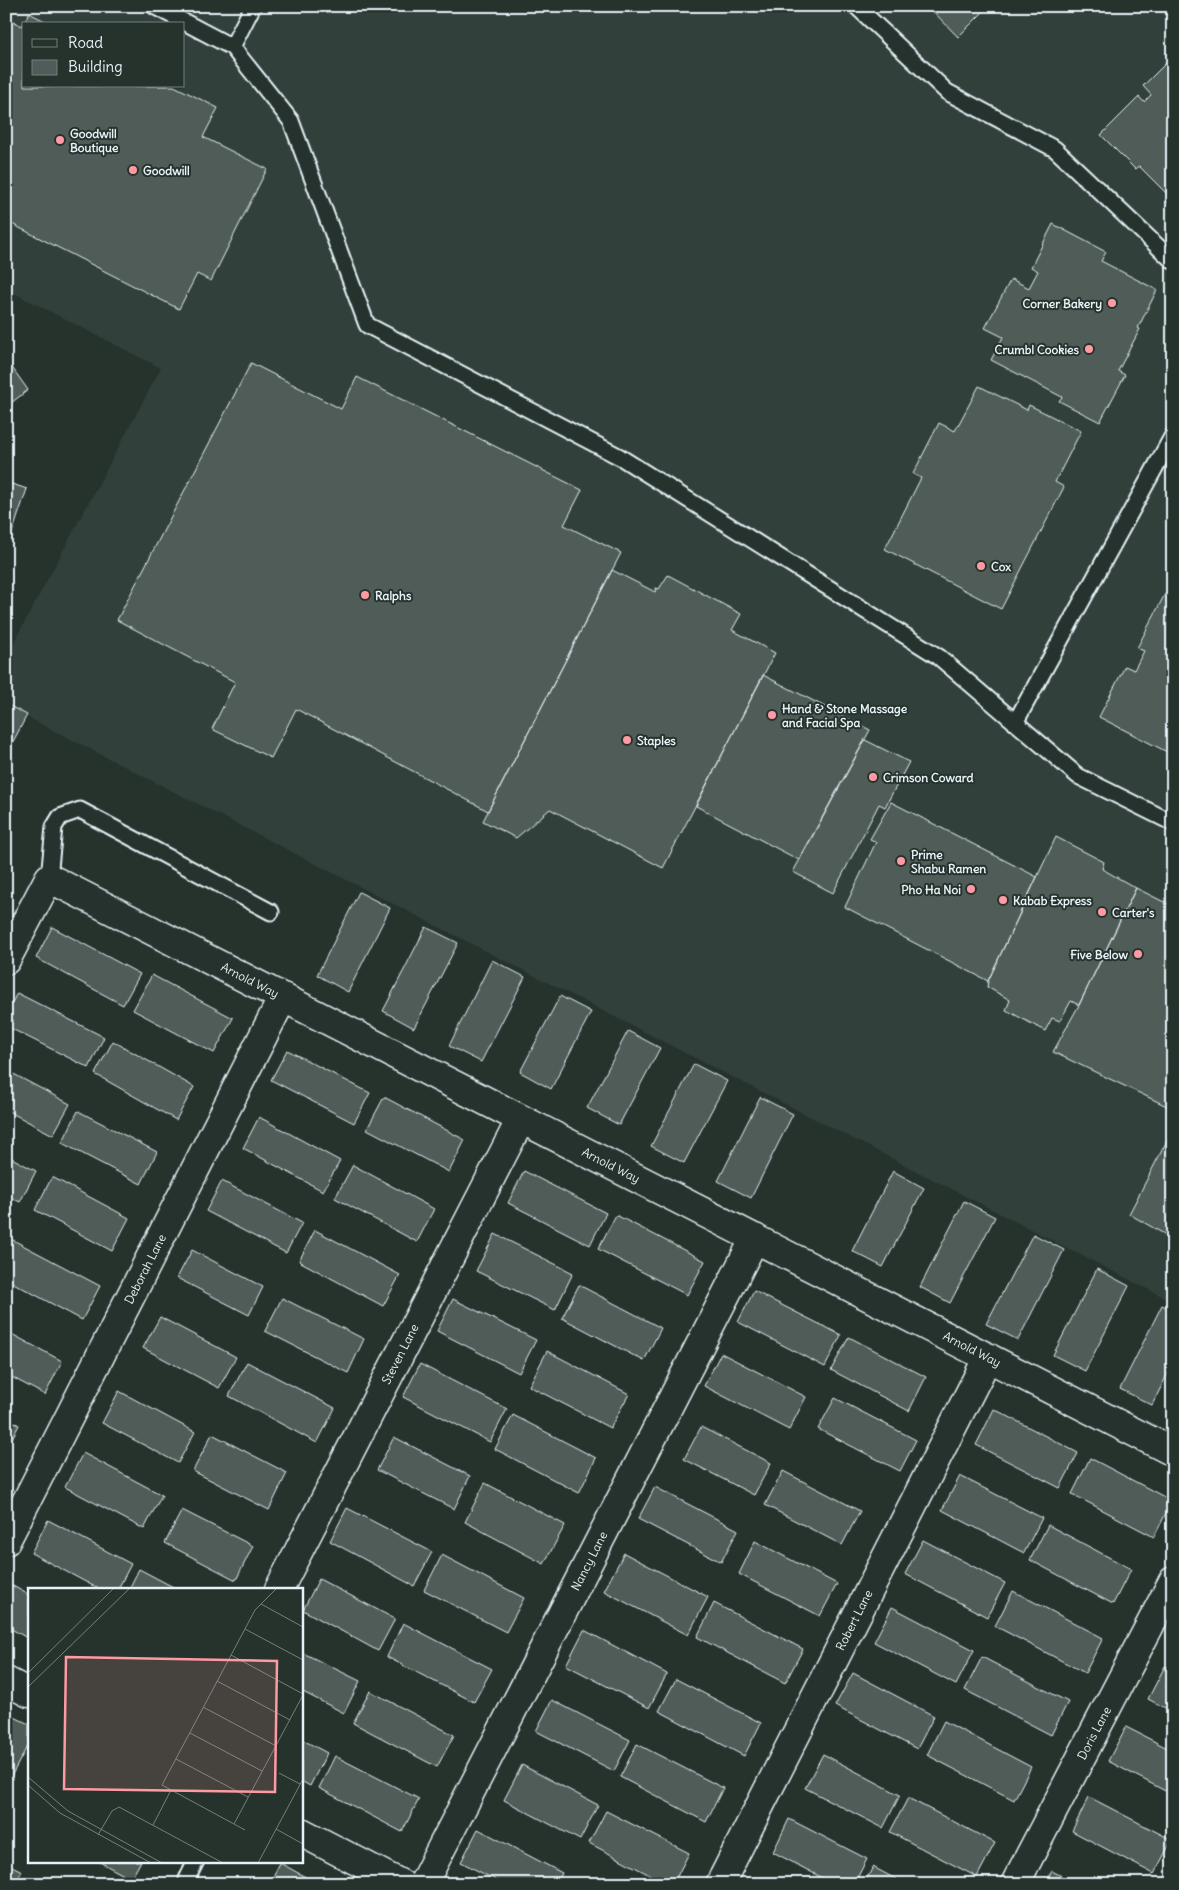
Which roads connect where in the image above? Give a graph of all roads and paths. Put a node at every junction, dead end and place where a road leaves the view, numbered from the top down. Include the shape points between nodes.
1 (154, 6) edge
2 (253, 6) edge
3 (856, 6) edge
4 (184, 22) edge
5 (185, 22) edge
6 (232, 47) junction
7 (1173, 261) edge
8 (1173, 435) edge
9 (1015, 722) junction
10 (1173, 823) edge
11 (49, 878) junction
12 (271, 912) dead end
13 (6, 960) edge
14 (283, 997) junction
15 (521, 1118) junction
16 (755, 1238) junction
17 (988, 1357) junction
18 (1173, 1452) edge
19 (6, 1541) edge
20 (1173, 1581) edge
21 (280, 1588) edge
22 (6, 1681) edge
23 (28, 1692) edge
24 (302, 1833) edge
25 (196, 1862) edge
26 (187, 1879) dead end
27 (401, 1884) edge
28 (423, 1884) edge
29 (720, 1884) edge
30 (1015, 1884) edge

1 - 4 lane
2 - 6 lane
3 - 7 lane via 947,92 1055,149
5 - 6 lane
6 - 9 lane via 291,121 367,325 620,457 939,657
8 - 9 lane
9 - 10 lane via 1078,776
11 - 12 lane via 54,827 60,817 80,810
11 - 13 street
11 - 14 street, Arnold Way
14 - 15 street, Arnold Way
14 - 19 street, Deborah Lane
15 - 16 street, Arnold Way
15 - 21 street, Steven Lane
16 - 17 street, Arnold Way
16 - 28 street, Nancy Lane
17 - 18 street, Arnold Way
17 - 29 street, Robert Lane
20 - 30 street, Doris Lane
22 - 23 street
24 - 27 street
25 - 26 lane

